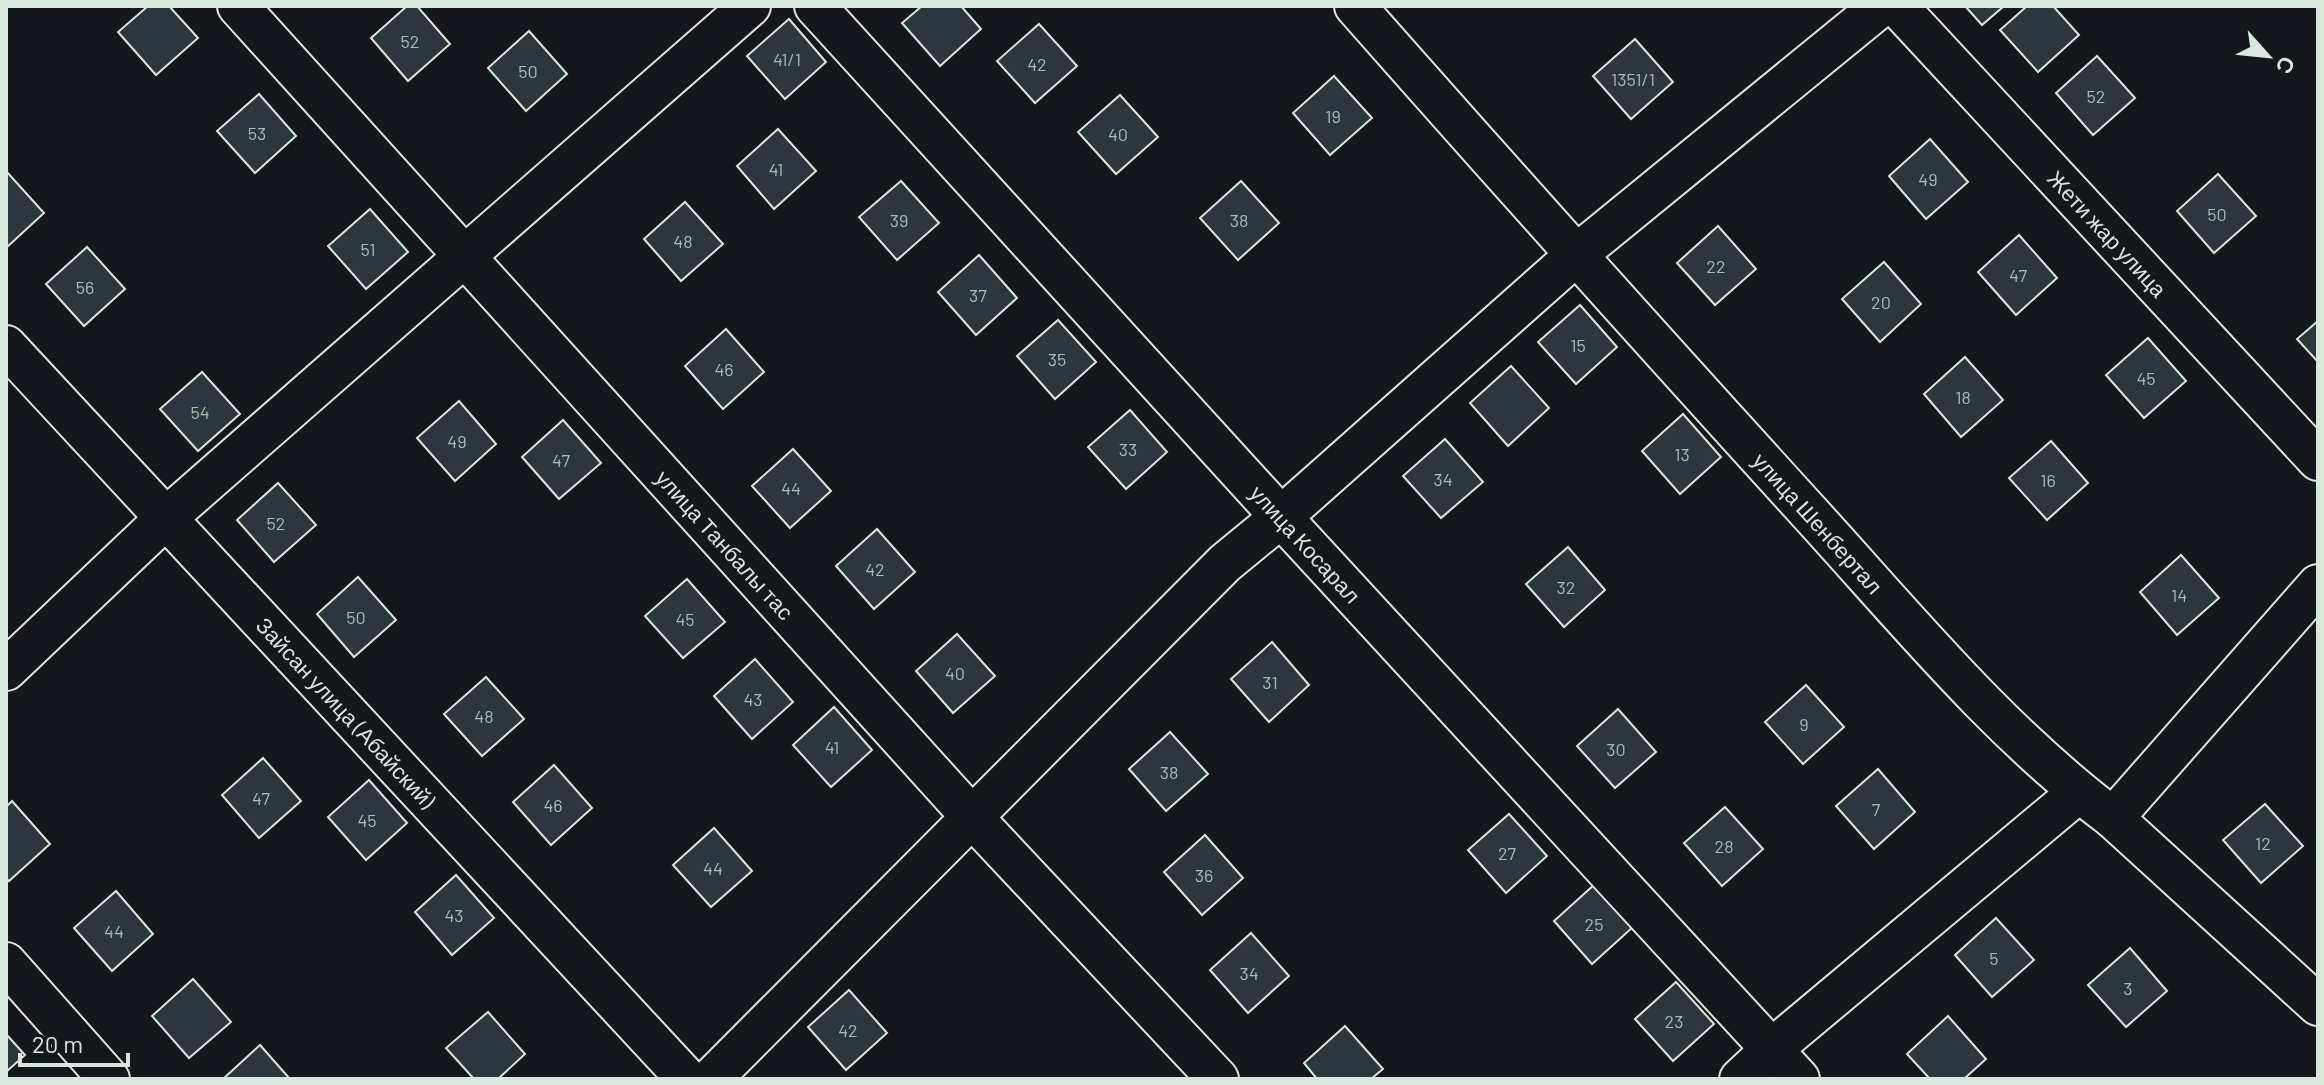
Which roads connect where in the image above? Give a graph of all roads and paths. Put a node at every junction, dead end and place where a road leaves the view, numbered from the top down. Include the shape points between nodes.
1 (238, 6) edge
2 (750, 6) edge
3 (815, 6) edge
4 (1355, 6) edge
5 (1881, 6) edge
6 (1897, 6) edge
7 (464, 255) junction
8 (1575, 256) junction
9 (6, 346) edge
10 (2318, 460) edge
11 (1281, 517) junction
12 (166, 518) junction
13 (2318, 585) edge
14 (6, 670) edge
15 (2079, 792) junction
16 (972, 817) junction
17 (2113, 818) junction
18 (6, 963) edge
19 (2318, 1005) edge
20 (1772, 1049) junction
21 (109, 1079) edge
22 (687, 1079) edge
23 (711, 1079) edge
24 (1218, 1079) edge
25 (1740, 1079) edge
26 (1799, 1079) edge

1 - 7 street, улица Танбалы тас
2 - 7 street
3 - 11 street, улица Косарал
4 - 8 street, улица Шенбертал
5 - 8 street
6 - 10 street, Жети жар улица
7 - 12 street
7 - 16 street, улица Танбалы тас
8 - 11 street
8 - 15 street, улица Шенбертал via 1988,708
9 - 12 street, Зайсан улица (Абайский)
11 - 16 street via 1225,563
11 - 20 street, улица Косарал
12 - 14 street
12 - 22 street, Зайсан улица (Абайский)
13 - 17 street
15 - 17 street, улица Шенбертал
15 - 20 street
16 - 23 street
16 - 24 street, улица Танбалы тас
17 - 19 street, улица Шенбертал
18 - 21 street
20 - 25 street
20 - 26 street, улица Косарал

